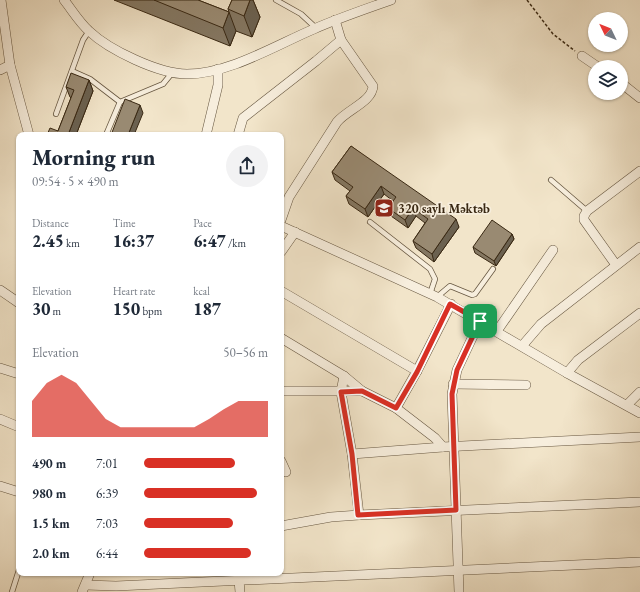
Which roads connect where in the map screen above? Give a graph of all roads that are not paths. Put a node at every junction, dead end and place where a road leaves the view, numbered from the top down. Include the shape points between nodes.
1 (1, 0) edge
2 (64, 0) edge
3 (276, 0) edge
4 (391, 0) edge
5 (335, 20) junction
6 (316, 28) junction
7 (89, 31) junction
8 (341, 40) junction
9 (582, 56) road end
10 (588, 60) edge
11 (10, 65) junction
12 (218, 69) junction
13 (0, 70) edge
14 (72, 71) junction
15 (172, 73) junction
16 (628, 89) edge
17 (640, 98) edge
18 (120, 102) junction
19 (56, 114) dead end
20 (28, 132) edge
21 (107, 132) edge
22 (207, 132) edge
23 (239, 132) edge
24 (640, 171) edge
25 (551, 180) dead end
26 (284, 211) edge
27 (588, 211) junction
28 (370, 222) dead end
29 (284, 227) edge
30 (295, 232) junction
31 (640, 247) edge
32 (284, 248) edge
33 (553, 250) dead end
34 (616, 265) junction
35 (493, 269) dead end
36 (0, 290) edge
37 (284, 293) edge
38 (433, 296) junction
39 (16, 301) edge
40 (450, 304) junction
41 (640, 313) edge
42 (480, 321) junction
43 (497, 331) junction
44 (284, 340) edge
45 (522, 346) junction
46 (0, 368) edge
47 (417, 372) junction
48 (16, 373) edge
49 (567, 373) junction
50 (344, 376) junction
51 (453, 384) junction
52 (526, 385) dead end
53 (284, 391) edge
54 (362, 391) junction
55 (341, 392) junction
56 (640, 392) edge
57 (627, 405) junction
58 (396, 408) junction
59 (640, 413) edge
60 (0, 419) edge
61 (16, 425) edge
62 (640, 437) edge
63 (443, 447) junction
64 (454, 447) junction
65 (352, 454) junction
66 (284, 468) edge
67 (286, 472) dead end
68 (0, 486) edge
69 (16, 491) edge
70 (640, 502) edge
71 (456, 510) junction
72 (358, 515) junction
73 (284, 525) edge
74 (640, 562) edge
75 (459, 571) junction
76 (17, 576) edge
77 (89, 576) edge
78 (239, 580) junction
79 (84, 588) edge
80 (12, 592) edge
81 (240, 592) edge
82 (459, 592) edge

1 - 11 street
2 - 7 street
3 - 6 lane via 301,14
4 - 5 street
5 - 6 street
5 - 8 street
6 - 12 street
7 - 14 lane via 83,40
7 - 15 street via 117,50
8 - 23 street via 243,118
8 - 26 street via 373,86 372,93 368,99 344,113 337,122 289,197
9 - 10 street
11 - 13 street
11 - 20 street
12 - 15 street via 198,74
12 - 22 street via 217,90
14 - 18 lane via 90,79
14 - 19 lane
15 - 18 lane via 163,84
16 - 17 street
18 - 21 lane
24 - 27 street
25 - 27 lane
27 - 34 street via 584,220
28 - 38 lane via 430,269 435,279
29 - 30 street
30 - 32 street
30 - 38 street
31 - 34 street
33 - 43 street
34 - 45 street via 542,324
35 - 38 lane via 475,294 450,286
36 - 39 street
37 - 47 street
38 - 40 street
40 - 42 street
40 - 47 street
41 - 49 street via 578,360
42 - 43 street
42 - 51 street
43 - 45 street
44 - 50 street
45 - 49 street
46 - 48 street
47 - 58 street
49 - 57 street
50 - 54 street
50 - 55 street
51 - 52 street
51 - 64 street
53 - 55 street
54 - 55 street
54 - 58 street
55 - 65 street
56 - 57 street
57 - 59 street
58 - 63 street
60 - 61 street
62 - 64 street
63 - 64 street
63 - 65 street
64 - 71 street
65 - 72 street
66 - 67 street
68 - 69 street
70 - 71 street
71 - 72 street
71 - 75 street
72 - 73 street
74 - 75 street
75 - 78 street
75 - 82 street
76 - 80 lane
77 - 79 street
78 - 79 street
78 - 81 street

